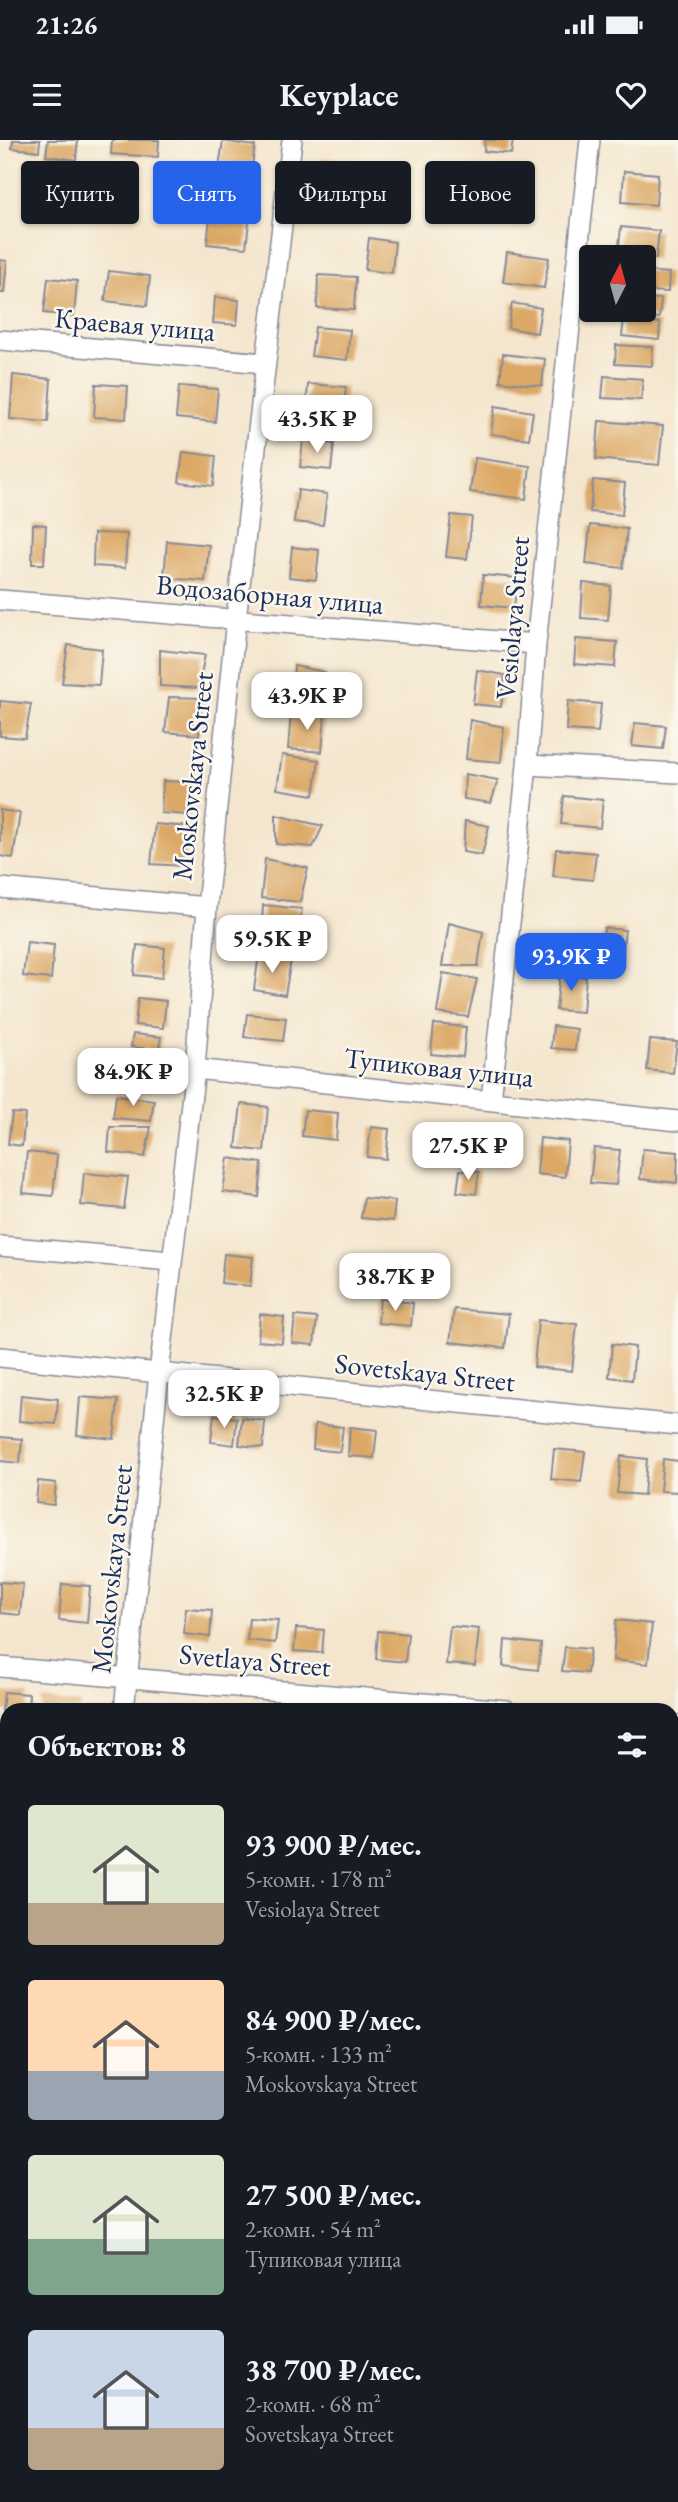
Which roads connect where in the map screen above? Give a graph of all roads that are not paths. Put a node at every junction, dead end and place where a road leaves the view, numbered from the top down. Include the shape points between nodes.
1 (292, 140) edge
2 (590, 140) edge
3 (0, 340) edge
4 (265, 363) junction
5 (0, 600) edge
6 (236, 619) junction
7 (536, 644) junction
8 (527, 765) junction
9 (678, 772) edge
10 (0, 888) edge
11 (207, 907) junction
12 (195, 1069) junction
13 (491, 1100) junction
14 (678, 1121) edge
15 (0, 1246) edge
16 (172, 1261) junction
17 (0, 1357) edge
18 (159, 1373) junction
19 (678, 1425) edge
20 (0, 1667) edge
21 (128, 1676) junction
22 (125, 1703) edge
23 (428, 1703) edge

1 - 4 street, Moskovskaya Street
2 - 7 street, Vesiolaya Street
3 - 4 street, Краевая улица
4 - 6 street, Moskovskaya Street
5 - 6 street, Водозаборная улица
6 - 7 street, Водозаборная улица
6 - 11 street, Moskovskaya Street
7 - 8 street, Vesiolaya Street
8 - 9 street
8 - 13 street, Vesiolaya Street
10 - 11 street
11 - 12 street, Moskovskaya Street
12 - 13 street, Тупиковая улица
12 - 16 street, Moskovskaya Street
13 - 14 street, Тупиковая улица
15 - 16 street
16 - 18 street, Moskovskaya Street
17 - 18 street, Sovetskaya Street
18 - 19 street, Sovetskaya Street
18 - 21 street, Moskovskaya Street
20 - 21 street, Svetlaya Street
21 - 22 street, Moskovskaya Street
21 - 23 street, Svetlaya Street

